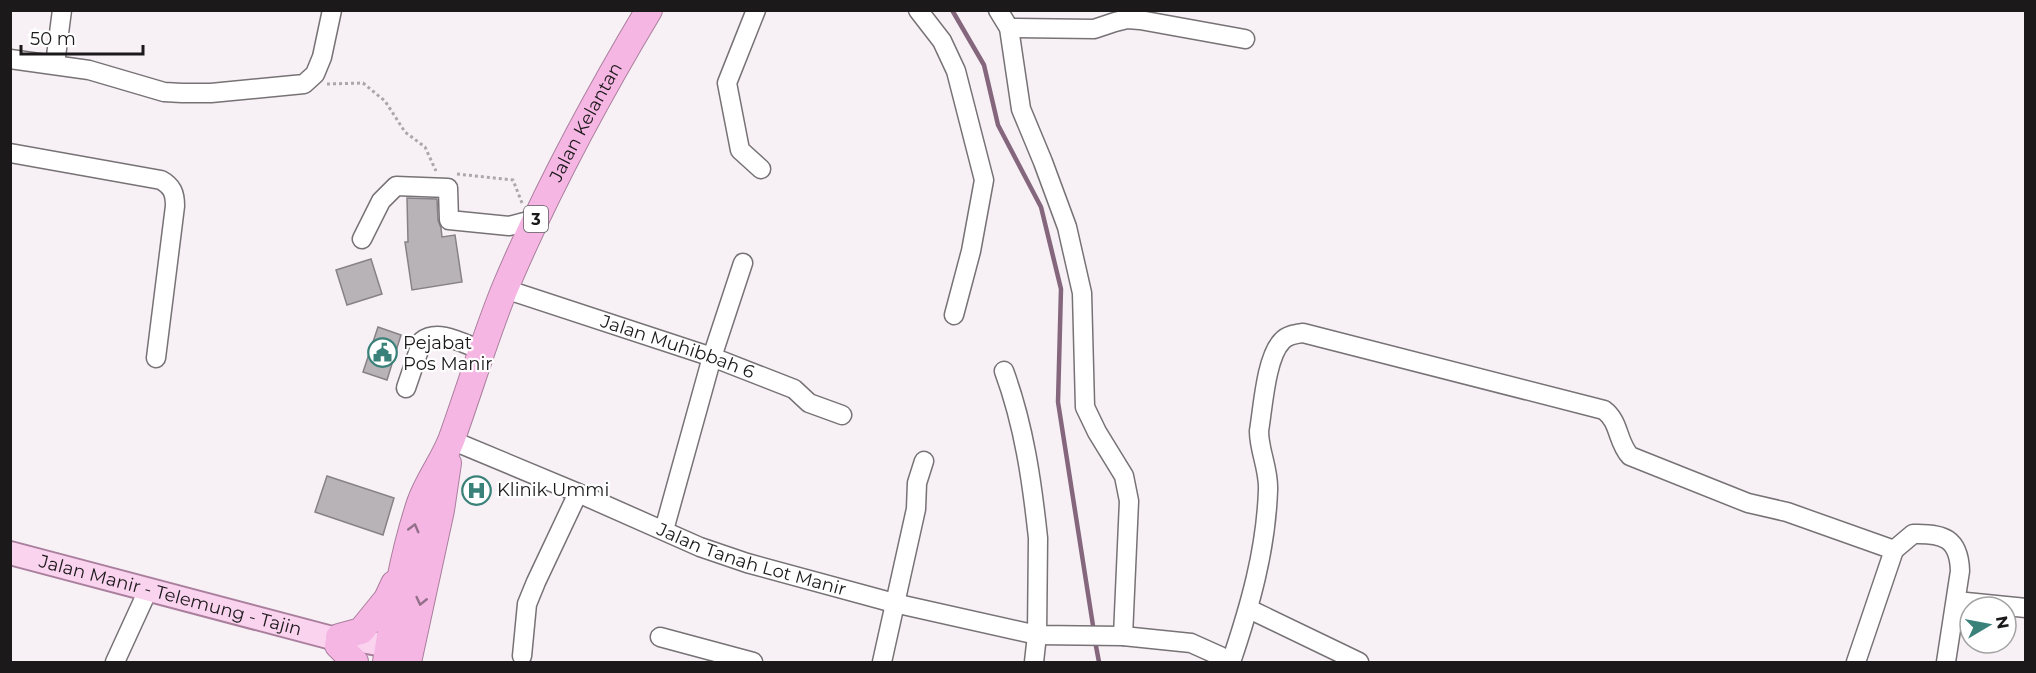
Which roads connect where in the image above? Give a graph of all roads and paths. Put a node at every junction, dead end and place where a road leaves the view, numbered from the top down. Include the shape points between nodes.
1 (62, 10) edge
2 (332, 10) edge
3 (649, 10) edge
4 (756, 10) edge
5 (918, 10) edge
6 (998, 10) edge
7 (1009, 28) junction
8 (1245, 39) dead end
9 (10, 59) edge
10 (55, 64) junction
11 (304, 84) junction
12 (10, 153) edge
13 (761, 169) dead end
14 (437, 171) dead end
15 (447, 172) dead end
16 (536, 219) junction
17 (362, 239) dead end
18 (743, 263) dead end
19 (505, 288) junction
20 (954, 315) dead end
21 (481, 350) junction
22 (712, 357) junction
23 (156, 358) dead end
24 (1004, 371) dead end
25 (406, 387) dead end
26 (842, 415) dead end
27 (452, 440) junction
28 (924, 461) dead end
29 (578, 493) junction
30 (664, 530) junction
31 (1893, 550) junction
32 (10, 553) edge
33 (404, 562) junction
34 (148, 590) junction
35 (1956, 601) junction
36 (894, 603) junction
37 (2025, 608) edge
38 (1249, 609) junction
39 (1037, 635) junction
40 (1116, 636) junction
41 (660, 637) dead end
42 (336, 640) junction
43 (522, 656) dead end
44 (398, 657) edge
45 (1227, 660) edge
46 (116, 663) edge
47 (355, 663) edge
48 (753, 663) edge
49 (882, 663) edge
50 (1034, 663) edge
51 (1359, 663) edge
52 (1856, 663) edge
53 (1946, 663) edge

1 - 10 street
2 - 11 street via 322,57 315,74
3 - 16 highway, Jalan Kelantan / 3 via 604,86
4 - 13 street via 727,83 740,150
5 - 20 street via 942,41 956,71 984,180
6 - 7 street
7 - 8 street via 1094,29 1140,20
7 - 40 street via 1021,109 1067,227 1082,293 1085,407 1124,476 1129,501
9 - 10 street
10 - 11 street via 164,92 211,93
11 - 14 path via 363,83 384,100 405,132 425,147
12 - 23 street via 161,180 170,185 176,206
15 - 16 path via 513,180 523,205
16 - 17 street via 509,226 449,220 448,188 396,186 381,201
16 - 19 highway, Jalan Kelantan / 3
18 - 22 street
19 - 21 highway, Jalan Kelantan / 3
19 - 22 street, Jalan Muhibbah 6
21 - 25 street via 440,336 427,336
21 - 27 highway, Jalan Kelantan / 3
22 - 26 street, Jalan Muhibbah 6 via 794,389 809,403
22 - 30 street
24 - 39 street via 1026,446 1036,522
27 - 29 street, Jalan Tanah Lot Manir
33 -> 27 highway, Jalan Kelantan / 3 via 421,502
27 -> 44 highway, Jalan Kelantan / 3 via 441,510
28 - 36 street
29 - 30 street, Jalan Tanah Lot Manir
29 - 43 street via 527,604
30 - 36 street, Jalan Tanah Lot Manir via 747,563
31 - 35 street via 1913,534 1947,538 1960,556
31 - 38 street via 1787,512 1748,503 1630,456 1612,416 1604,410 1303,333 1282,341 1269,366 1259,440 1269,489
31 - 52 street
32 - 34 main road, Jalan Manir - Telemung - Tajin
33 - 42 highway via 387,599 369,624
33 - 44 highway, Jalan Kelantan / 3
34 - 42 main road, Jalan Manir - Telemung - Tajin
34 - 46 street
35 - 37 street
35 - 53 street
36 - 39 street, Jalan Tanah Lot Manir
36 - 49 street
38 - 45 street
38 - 51 street
39 - 40 street, Jalan Tanah Lot Manir
39 - 50 street
40 - 45 street, Jalan Tanah Lot Manir via 1191,643
41 - 48 street
42 - 44 main road, Jalan Manir - Telemung - Tajin
42 - 47 highway

